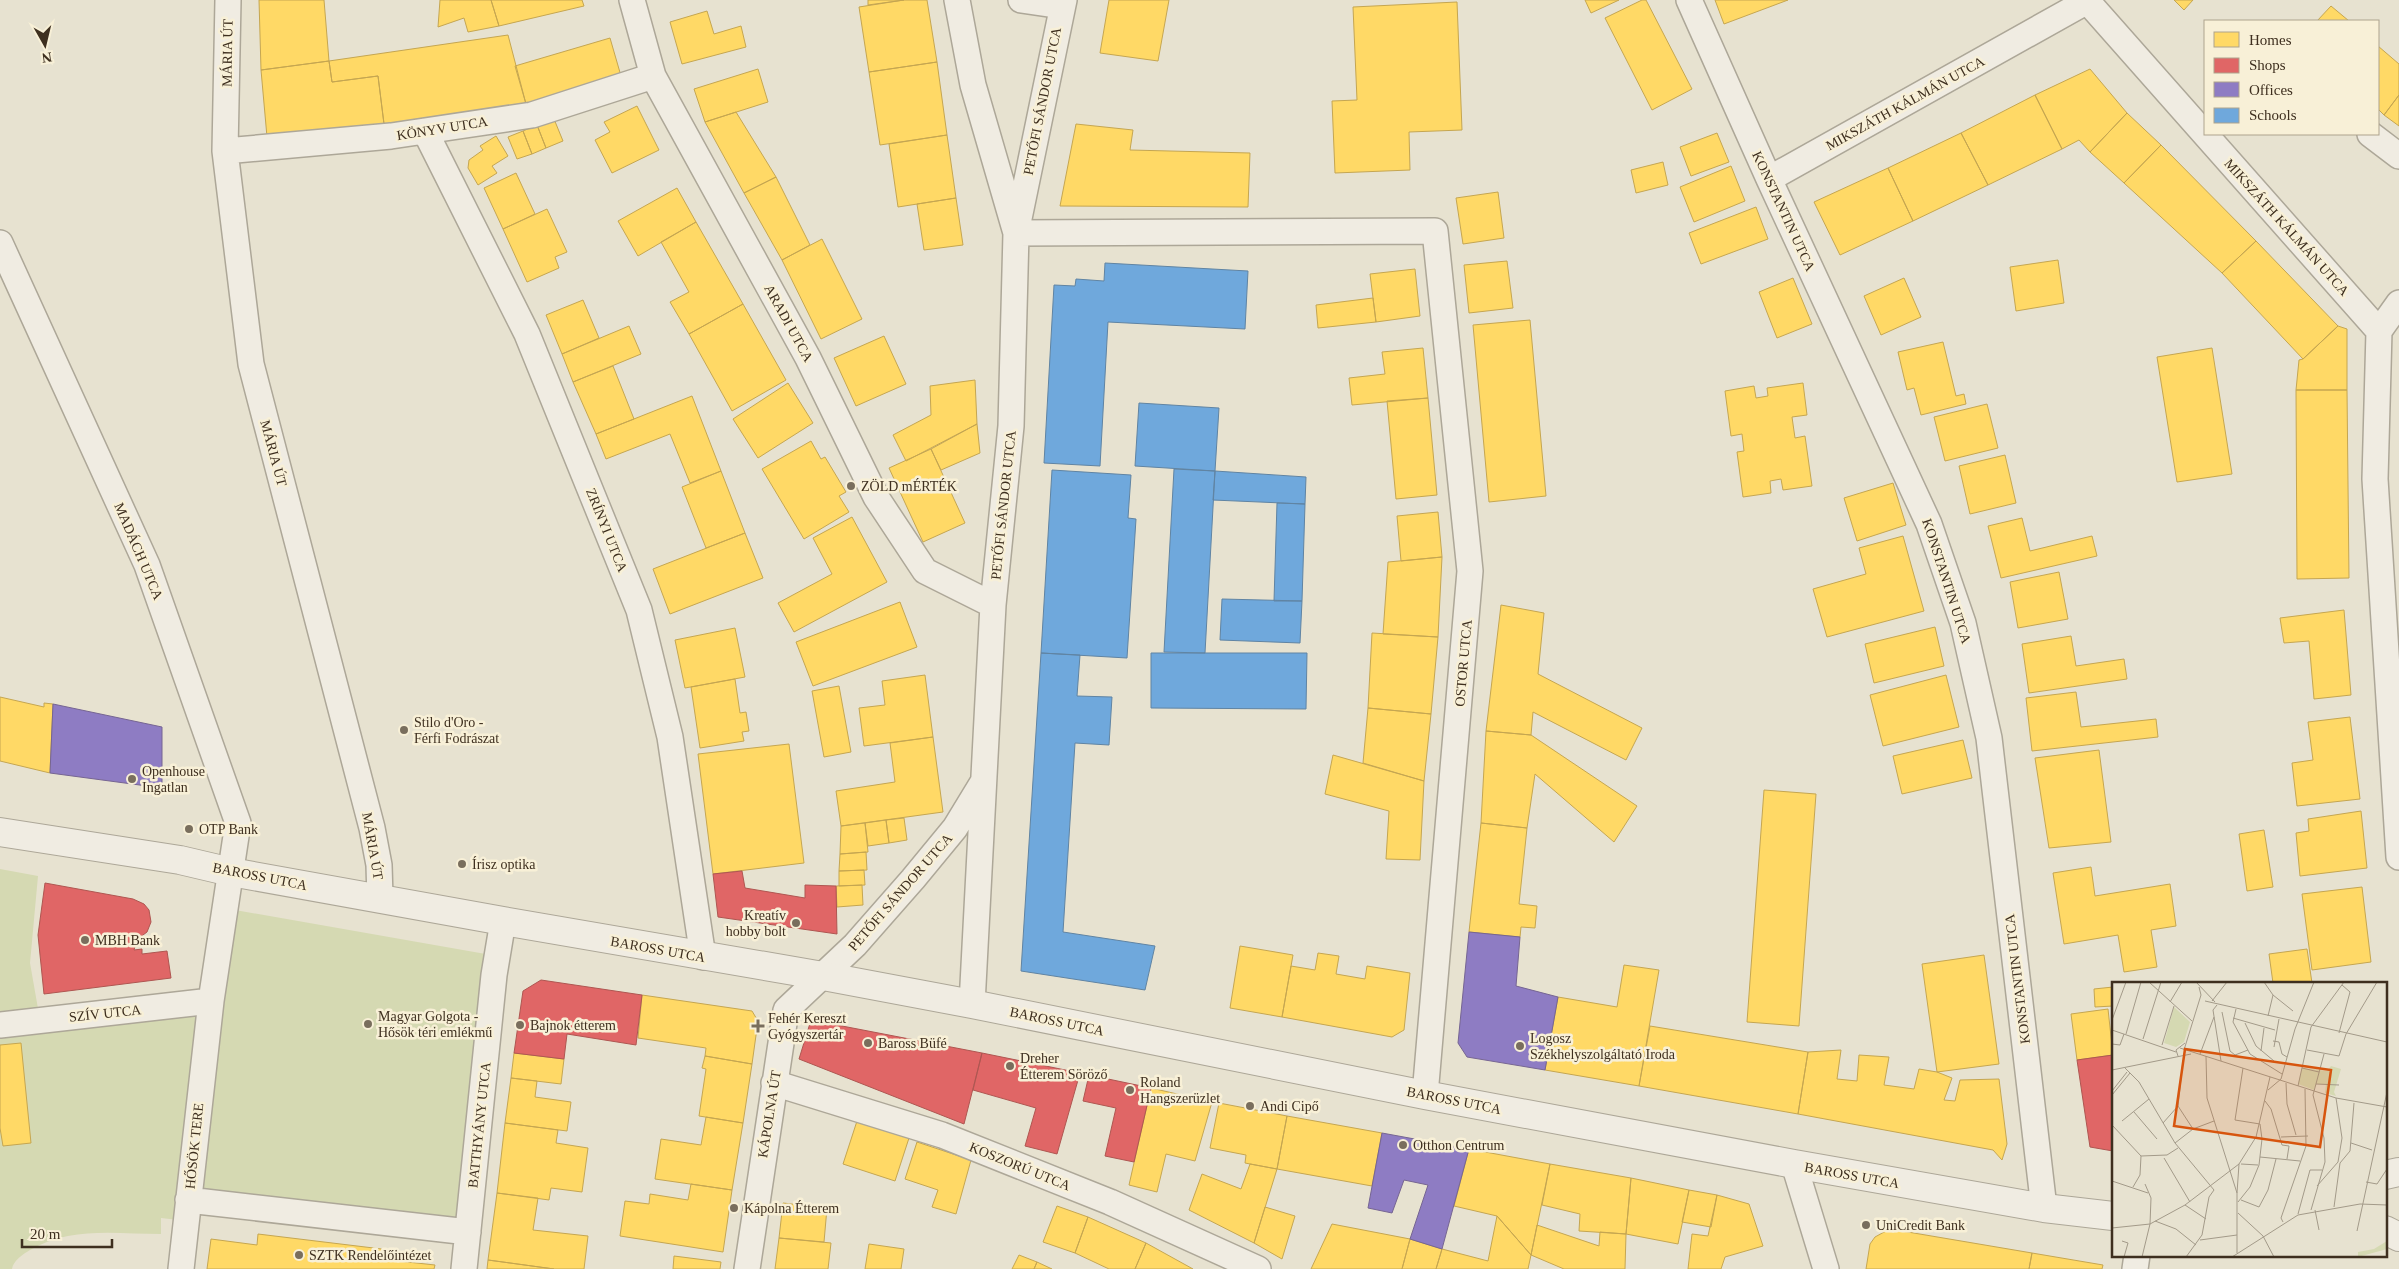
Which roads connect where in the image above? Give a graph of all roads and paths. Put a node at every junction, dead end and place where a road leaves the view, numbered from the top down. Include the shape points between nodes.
1 (228, 0) edge
2 (632, 0) edge
3 (957, 0) edge
4 (1021, 0) edge
5 (1689, 0) edge
6 (2088, 1) edge
7 (1063, 3) edge
8 (653, 76) junction
9 (425, 131) junction
10 (2204, 133) edge
11 (2206, 135) edge
12 (2371, 135) edge
13 (225, 152) junction
14 (2399, 156) edge
15 (1769, 178) junction
16 (1016, 233) junction
17 (0, 243) edge
18 (2399, 303) edge
19 (2379, 331) junction
20 (994, 605) junction
21 (985, 777) junction
22 (0, 832) edge
23 (2399, 856) edge
24 (231, 872) junction
25 (380, 898) junction
26 (503, 921) junction
27 (702, 957) junction
28 (823, 976) junction
29 (210, 1001) junction
30 (972, 1004) junction
31 (0, 1025) edge
32 (774, 1083) junction
33 (1425, 1095) junction
34 (1794, 1164) junction
35 (2399, 1172) edge
36 (2386, 1174) edge
37 (188, 1200) junction
38 (2044, 1208) junction
39 (2112, 1216) edge
40 (2386, 1230) edge
41 (468, 1232) junction
42 (2399, 1237) edge
43 (2137, 1256) edge
44 (182, 1269) edge
45 (464, 1269) edge
46 (747, 1269) edge
47 (1258, 1269) edge
48 (1826, 1269) edge
49 (2135, 1269) edge

1 - 13 street, MÁRIA ÚT
2 - 8 street, ARADI UTCA
3 - 16 street, PETŐFI SÁNDOR UTCA via 973,85
4 - 7 street
5 - 15 street, KONSTANTIN UTCA
6 - 10 street, MIKSZÁTH KÁLMÁN UTCA
6 - 15 street, MIKSZÁTH KÁLMÁN UTCA
7 - 16 street, PETŐFI SÁNDOR UTCA
8 - 9 street, KÖNYV UTCA via 532,115
8 - 20 street, ARADI UTCA via 808,358 876,497 925,571
9 - 13 street, KÖNYV UTCA
9 - 27 street, ZRÍNYI UTCA via 527,334 639,610 670,737
11 - 19 street, MIKSZÁTH KÁLMÁN UTCA
12 - 14 street
13 - 25 street, MÁRIA ÚT via 251,364 372,828 379,865
15 - 38 street, KONSTANTIN UTCA via 1930,524 1963,623 1989,738
16 - 20 street, PETŐFI SÁNDOR UTCA via 1011,426
16 - 33 street, OSTOR UTCA via 1435,231 1470,571
17 - 24 street, MADÁCH UTCA via 147,565 238,823
18 - 19 street
19 - 23 street via 2375,479
20 - 21 street, PETŐFI SÁNDOR UTCA
21 - 28 street, PETŐFI SÁNDOR UTCA via 955,828 855,945
21 - 30 street, PETŐFI SÁNDOR UTCA
22 - 24 street, BAROSS UTCA via 180,860
24 - 25 street, BAROSS UTCA
24 - 29 street, HŐSÖK TERE
25 - 26 street, BAROSS UTCA
26 - 27 street, BAROSS UTCA
26 - 41 street, BATTHYÁNY UTCA via 494,975
27 - 28 street, BAROSS UTCA
28 - 30 street, BAROSS UTCA
28 - 32 street, KÁPOLNA ÚT via 786,1010
29 - 31 street, SZÍV UTCA
29 - 37 street, HŐSÖK TERE
30 - 33 street, BAROSS UTCA
32 - 46 street, KÁPOLNA ÚT
32 - 47 street, KOSZORÚ UTCA via 942,1136 1110,1202
33 - 34 street, BAROSS UTCA
34 - 38 street, BAROSS UTCA
34 - 48 street
35 - 36 street
37 - 41 street, HŐSÖK TERE
37 - 44 street
38 - 39 street, BAROSS UTCA
40 - 42 street
41 - 45 street, BATTHYÁNY UTCA
43 - 49 street

